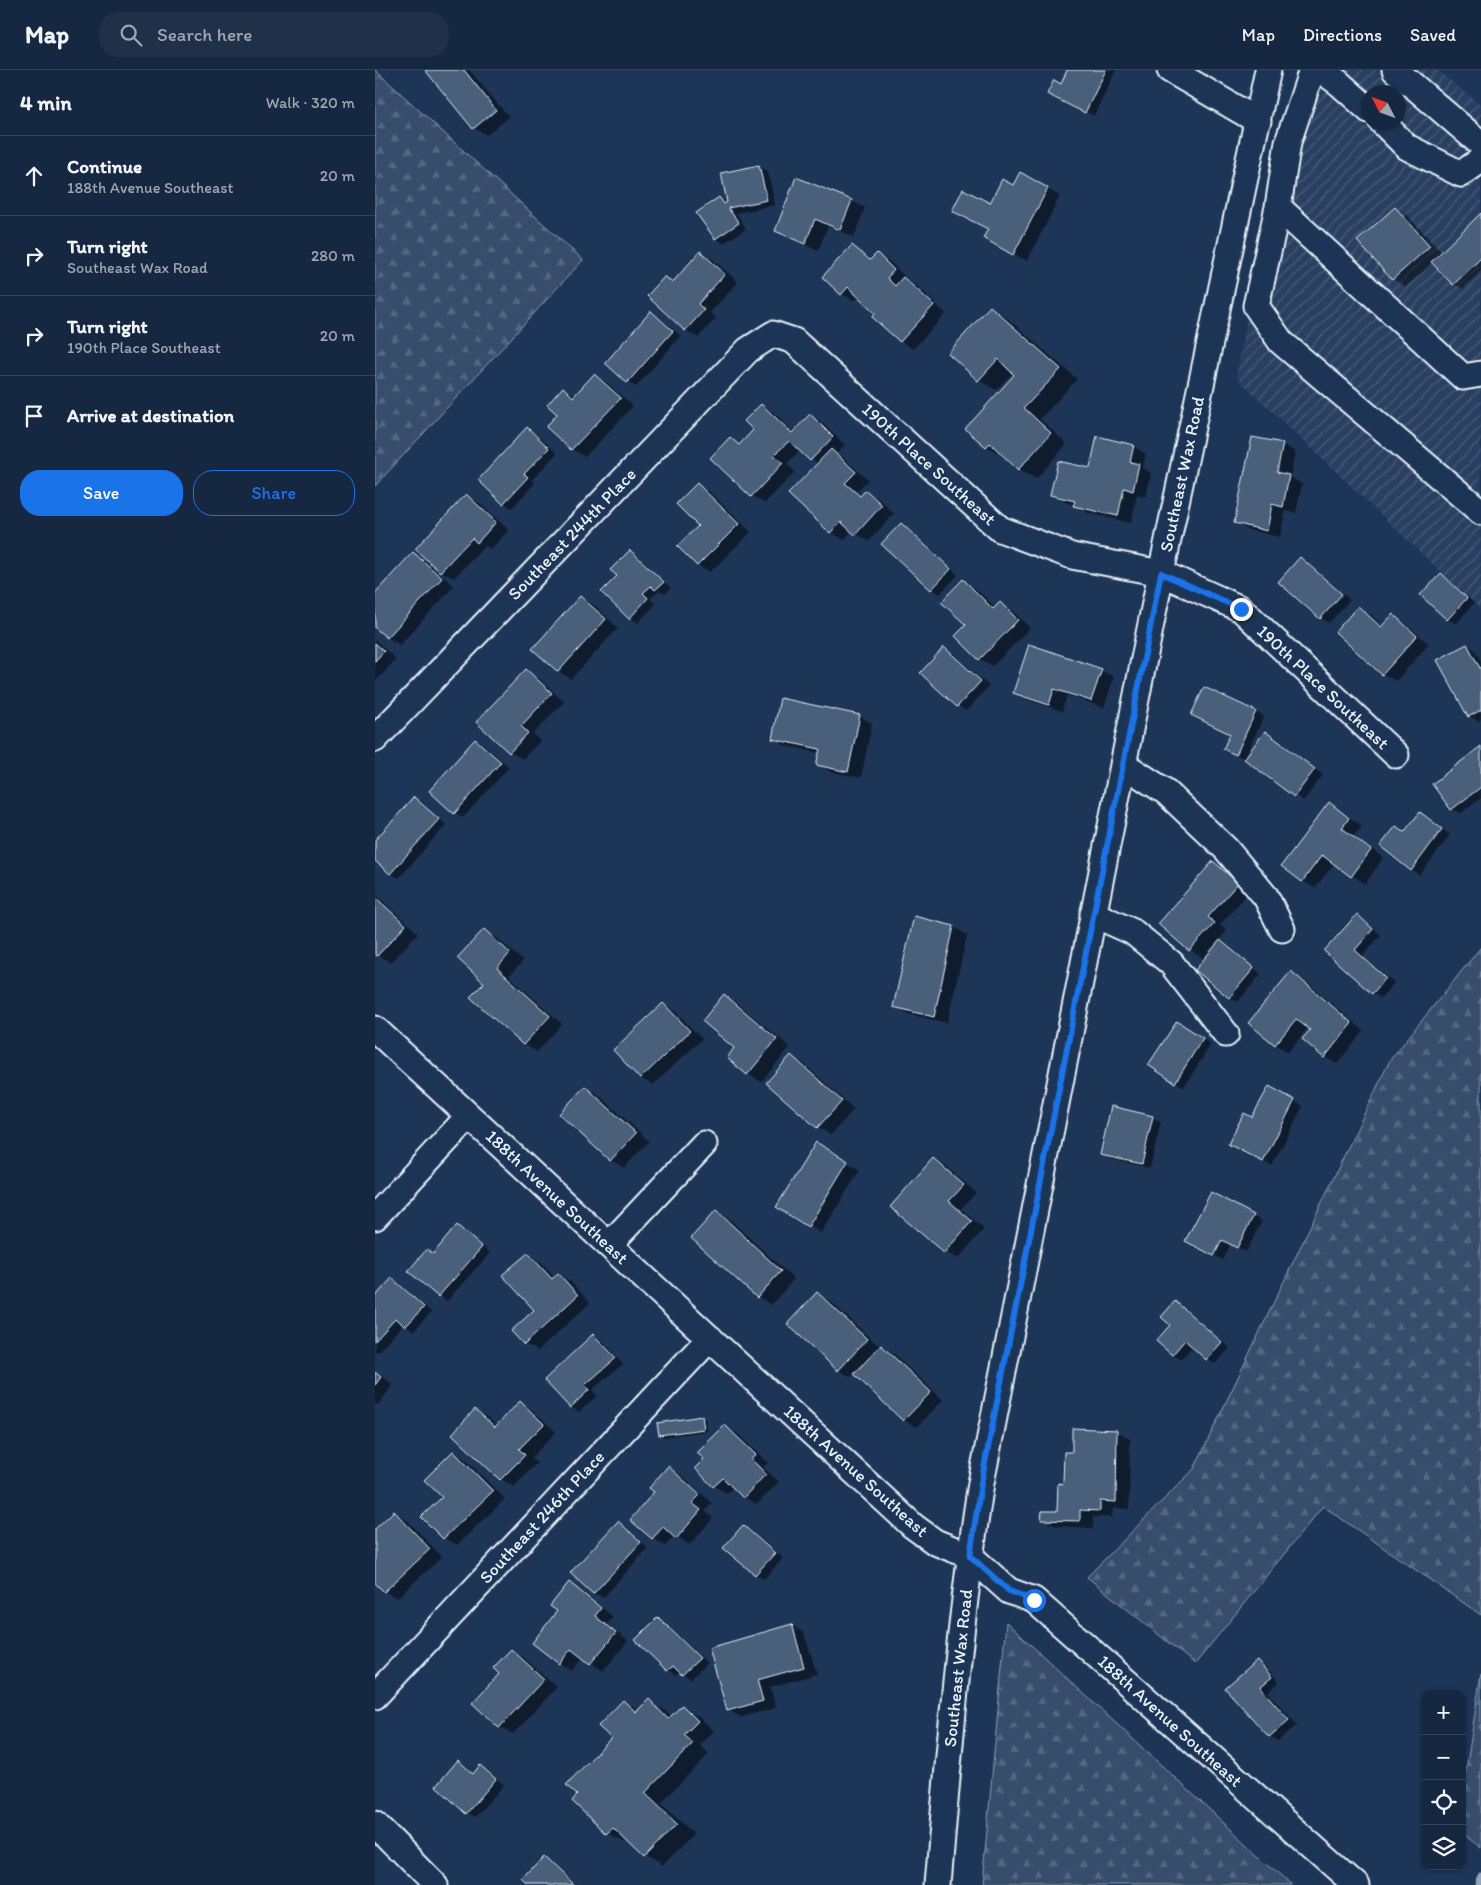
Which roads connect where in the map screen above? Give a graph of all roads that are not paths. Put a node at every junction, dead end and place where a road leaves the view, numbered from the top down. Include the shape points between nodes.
1 (1170, 70) edge
2 (1268, 70) edge
3 (1312, 70) edge
4 (1321, 70) edge
5 (1395, 70) edge
6 (1361, 103) edge
7 (1257, 121) junction
8 (1390, 130) edge
9 (1481, 144) edge
10 (1481, 160) edge
11 (1278, 207) junction
12 (773, 334) joint
13 (1472, 376) edge
14 (1481, 394) edge
15 (1481, 512) edge
16 (1161, 573) junction
17 (375, 739) edge
18 (1396, 755) dead end
19 (1123, 764) junction
20 (1093, 914) junction
21 (1282, 929) dead end
22 (375, 1029) edge
23 (1226, 1034) dead end
24 (469, 1116) junction
25 (704, 1144) dead end
26 (375, 1218) edge
27 (609, 1245) junction
28 (709, 1338) junction
29 (970, 1556) junction
30 (375, 1696) edge
31 (375, 1824) edge
32 (435, 1885) edge
33 (938, 1885) edge
34 (1356, 1885) edge

1 - 7 street
2 - 7 street, Southeast Wax Road
3 - 11 street via 1288,142
4 - 6 street
5 - 9 street
7 - 16 street, Southeast Wax Road
8 - 10 street via 1407,147 1461,174
11 - 13 street
11 - 15 street via 1256,306 1281,342
12 - 16 street, 190th Place Southeast via 794,341 1000,529 1072,556
12 - 17 street, Southeast 244th Place via 748,350
13 - 14 street
16 - 18 street, 190th Place Southeast via 1241,609
16 - 19 street, Southeast Wax Road
19 - 20 street, Southeast Wax Road
19 - 21 street via 1166,792 1225,849 1266,897
20 - 23 street via 1133,932 1171,963
20 - 29 street, Southeast Wax Road via 983,1473
22 - 24 street, 188th Avenue Southeast
24 - 26 street
24 - 27 street, 188th Avenue Southeast
25 - 27 street
27 - 28 street, 188th Avenue Southeast
28 - 29 street, 188th Avenue Southeast via 913,1526 935,1542
28 - 30 street, Southeast 246th Place
29 - 33 street, Southeast Wax Road
29 - 34 street, 188th Avenue Southeast via 1009,1591 1034,1600
31 - 32 street

